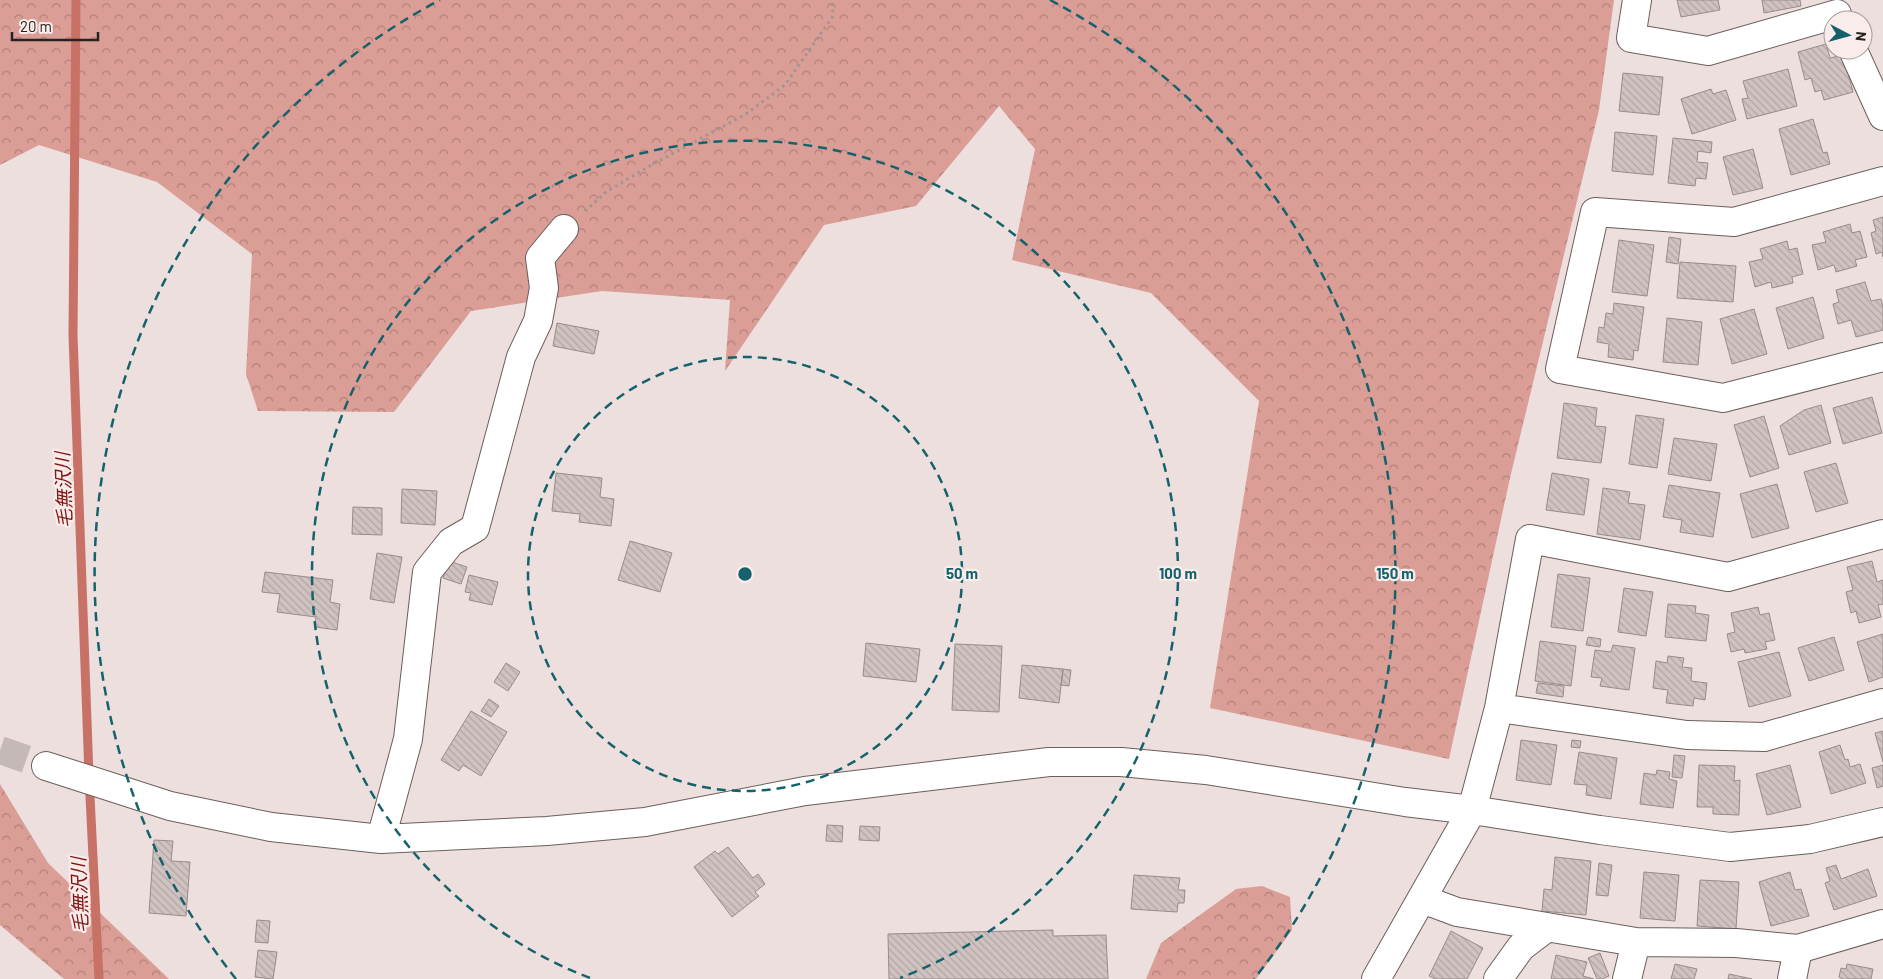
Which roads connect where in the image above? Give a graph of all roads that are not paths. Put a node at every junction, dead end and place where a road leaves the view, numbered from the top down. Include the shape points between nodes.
1 (1637, 0) edge
2 (1823, 15) edge
3 (1858, 60) edge
4 (1883, 116) edge
5 (1883, 181) edge
6 (564, 229) road end
7 (1883, 356) edge
8 (1883, 534) edge
9 (1883, 703) edge
10 (1499, 708) junction
11 (46, 766) tunnel mouth
12 (1472, 810) junction
13 (1883, 822) edge
14 (381, 839) junction
15 (1422, 899) junction
16 (1883, 924) edge
17 (1546, 928) junction
18 (1636, 942) junction
19 (1798, 949) junction
20 (1376, 979) edge
21 (1498, 979) edge
22 (1627, 979) edge
23 (1792, 979) edge

1 - 2 street via 1631,38 1708,51
3 - 4 street
5 - 7 street via 1734,222 1595,212 1560,369 1723,398
6 - 14 street via 540,258 544,288 538,321 521,357 475,528 451,542 427,572 408,739
8 - 10 street via 1728,577 1530,540
9 - 10 street via 1764,737 1687,735
10 - 12 street
11 - 14 street via 170,806 271,827
12 - 13 street via 1730,847 1810,840
12 - 14 street via 1206,770 1121,762 1049,762 805,791 645,822 547,832
12 - 15 street
15 - 17 street via 1457,912
15 - 20 street
16 - 19 street
17 - 18 street
17 - 21 street via 1521,947
18 - 19 street via 1736,942
18 - 22 street
19 - 23 street

